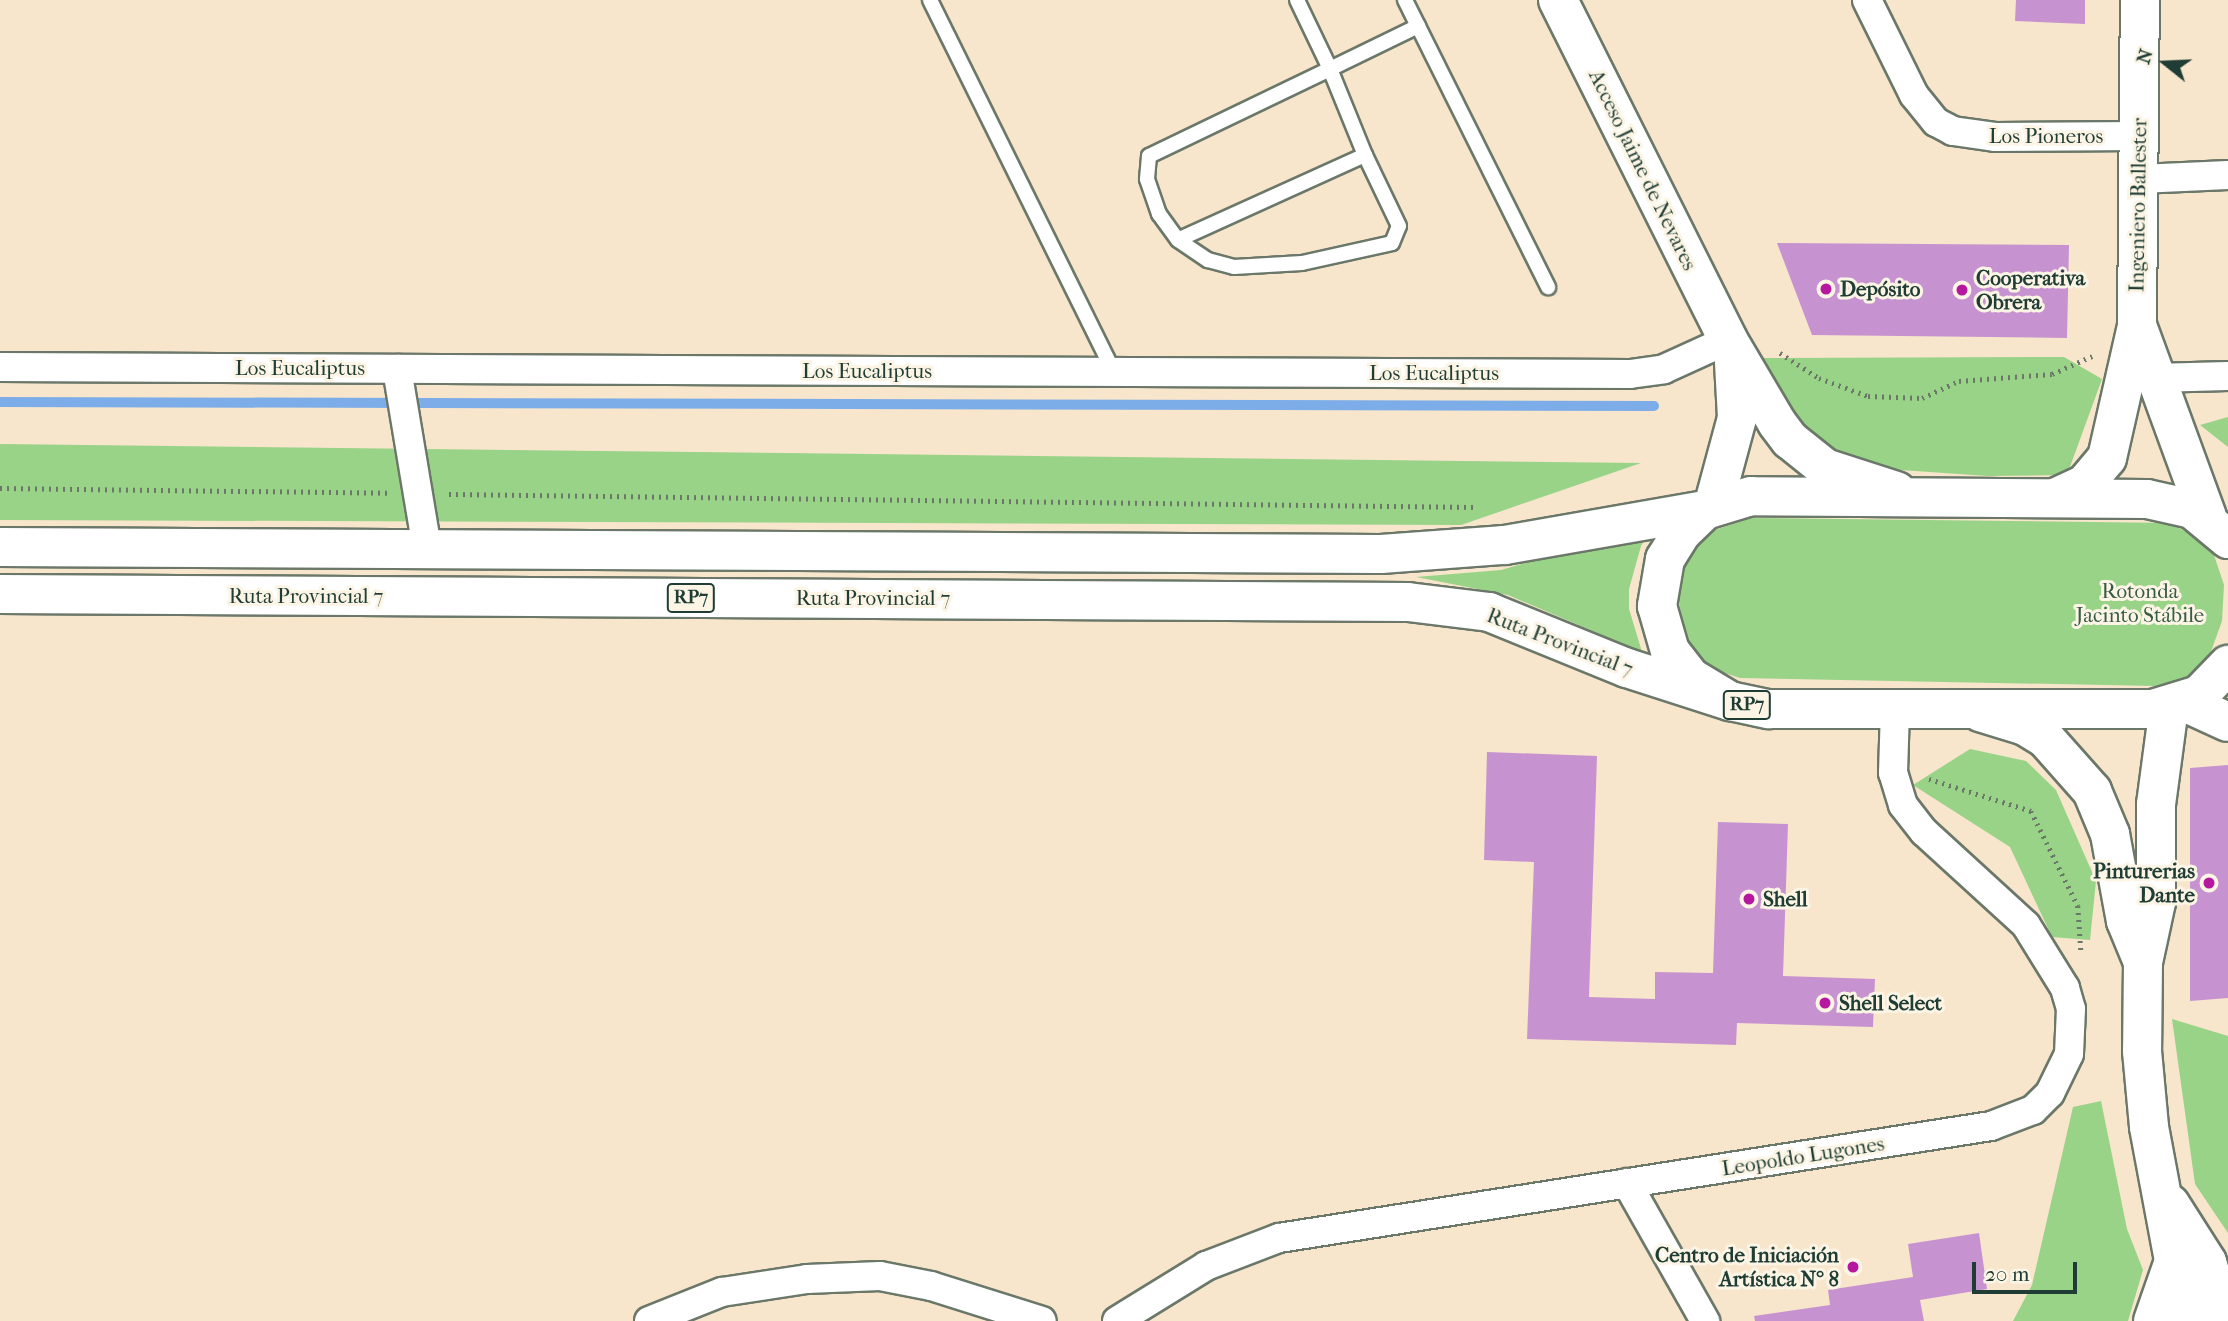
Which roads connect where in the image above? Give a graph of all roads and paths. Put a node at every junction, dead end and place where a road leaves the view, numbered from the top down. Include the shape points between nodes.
1 (930, 0) edge
2 (1297, 0) edge
3 (1405, 0) edge
4 (1559, 0) edge
5 (1867, 0) edge
6 (2140, 0) edge
7 (1418, 26) junction
8 (1330, 69) junction
9 (2139, 136) junction
10 (1365, 155) junction
11 (2228, 175) edge
12 (2139, 179) junction
13 (1178, 240) junction
14 (1548, 287) dead end
15 (1728, 340) junction
16 (2141, 352) junction
17 (0, 367) edge
18 (1114, 372) junction
19 (2228, 376) edge
20 (399, 379) junction
21 (0, 488) edge
22 (418, 494) junction
23 (1917, 496) junction
24 (2057, 498) junction
25 (1483, 507) dead end
26 (1709, 509) junction
27 (2220, 528) edge
28 (0, 547) edge
29 (427, 549) junction
30 (0, 594) edge
31 (2228, 665) edge
32 (2195, 698) edge
33 (1730, 701) junction
34 (1895, 710) junction
35 (1971, 710) junction
36 (2228, 722) edge
37 (1893, 773) junction
38 (2082, 961) dead end
39 (2143, 962) junction
40 (1627, 1183) junction
41 (2200, 1261) edge
42 (649, 1321) edge
43 (1042, 1321) edge
44 (1117, 1321) edge
45 (1705, 1321) edge
46 (2153, 1321) edge
47 (2191, 1321) edge
48 (2225, 1321) edge

1 - 18 lane
2 - 8 lane
3 - 7 lane
4 - 15 main road, Acceso Jaime de Nevares
5 - 9 street, Los Pioneros via 1913,96 1936,122 1953,131 1995,137
6 - 9 main road, Ingeniero Ballester
7 - 8 lane
7 - 14 lane
8 - 10 lane
8 - 13 lane via 1149,156 1147,179 1159,214
9 - 12 main road, Ingeniero Ballester
10 - 13 lane
10 - 13 lane via 1399,226 1392,243 1302,263 1234,267 1208,260
11 - 12 street
12 - 16 main road, Ingeniero Ballester
15 - 16 path via 1783,354 1819,378 1868,396 1922,398 1959,381 2052,374 2095,354
15 - 18 street, Los Eucaliptus via 1664,369 1630,374
15 - 23 main road, Acceso Jaime de Nevares via 1765,405 1806,455 1847,478
15 - 26 main road, Acceso Jaime de Nevares via 1740,401
16 - 19 street
16 - 24 main road, Ingeniero Ballester via 2107,458 2085,484
16 - 27 main road, Ingeniero Ballester
17 - 20 street, Los Eucaliptus
18 - 20 street, Los Eucaliptus
20 - 22 street
21 - 22 path
22 - 25 path
22 - 29 street
23 - 24 main road, RP7
23 - 26 main road, RP7 via 1751,496
24 - 27 main road, RP7 via 2162,500
26 - 29 main road, RP7 via 1442,552
26 - 33 main road, RP7 via 1682,532 1665,559 1657,590 1659,622 1679,665 1702,687
28 - 29 main road, RP7
30 - 33 main road, Ruta Provincial 7 / RP7 via 1408,602 1489,612 1627,668
31 - 32 main road
32 - 35 main road, RP7
32 - 36 main road
32 - 39 main road via 2157,804 2156,902
33 - 34 main road, RP7 via 1769,709
34 - 35 main road, RP7
34 - 37 street, Leopoldo Lugones
35 - 39 main road via 2025,726 2063,755 2086,781 2110,834 2126,921
37 - 38 path via 2031,811 2078,906
37 - 40 street, Leopoldo Lugones via 1896,789 1913,820 2008,905 2055,966 2066,988 2072,1033 2069,1054 2050,1093 2033,1110 1992,1126
39 - 41 main road via 2144,1090 2165,1196
40 - 44 street, Leopoldo Lugones via 1279,1238 1195,1272
40 - 45 street
41 - 46 main road
41 - 47 main road
41 - 48 main road
42 - 43 street via 722,1292 807,1279 880,1276 931,1286

